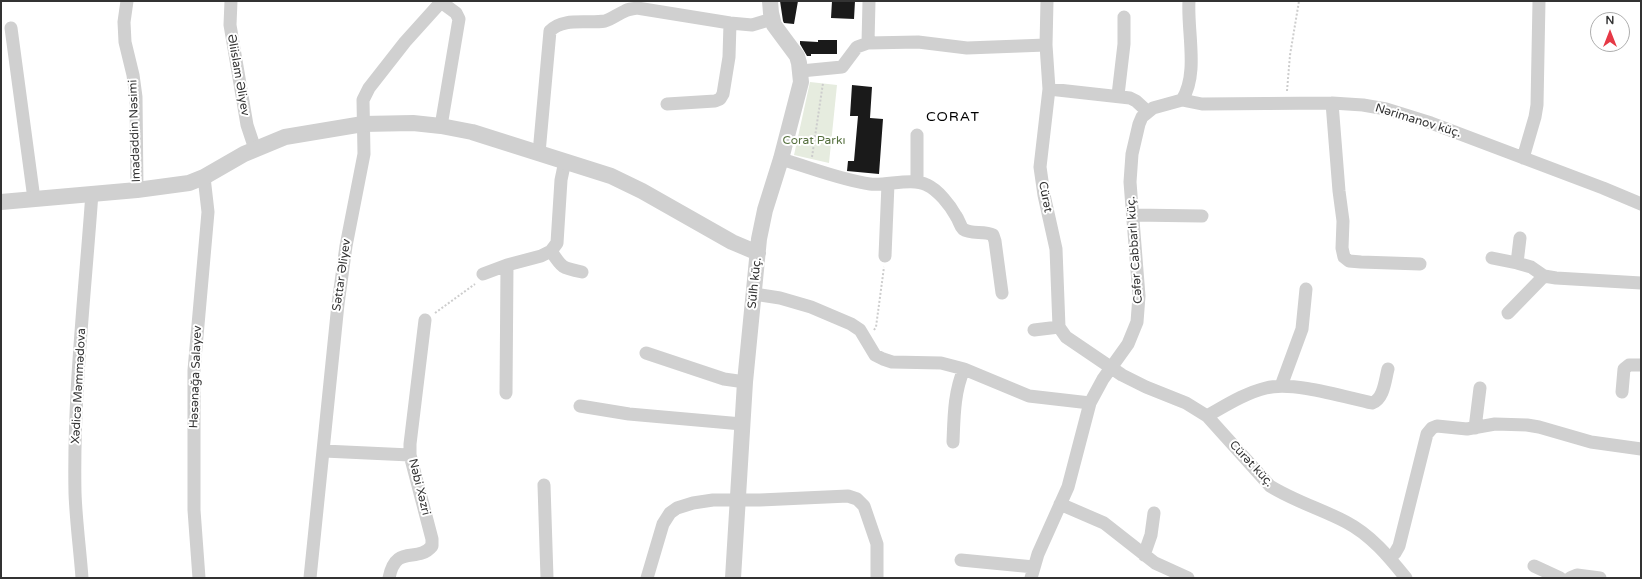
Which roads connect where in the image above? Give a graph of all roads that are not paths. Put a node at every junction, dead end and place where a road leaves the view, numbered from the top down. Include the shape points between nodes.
1 (127, 1) edge
2 (231, 1) edge
3 (770, 1) edge
4 (869, 1) edge
5 (1047, 1) edge
6 (1189, 1) edge
7 (1539, 1) edge
8 (442, 2) edge
9 (1124, 17) dead end
10 (772, 19) junction
11 (730, 23) junction
12 (11, 28) dead end
13 (868, 43) junction
14 (1046, 45) junction
15 (801, 71) junction
16 (1049, 89) junction
17 (1118, 95) junction
18 (1182, 100) junction
19 (1332, 103) junction
20 (667, 104) dead end
21 (1148, 112) junction
22 (363, 124) junction
23 (441, 126) junction
24 (917, 135) dead end
25 (255, 149) junction
26 (539, 153) junction
27 (781, 158) junction
28 (1523, 158) junction
29 (565, 161) junction
30 (204, 177) junction
31 (917, 182) junction
32 (888, 184) junction
33 (137, 190) junction
34 (92, 194) junction
35 (34, 199) junction
36 (1, 202) edge
37 (1641, 204) edge
38 (1133, 215) junction
39 (1202, 216) dead end
40 (1520, 238) dead end
41 (551, 251) junction
42 (758, 253) junction
43 (885, 256) road end
44 (1492, 258) dead end
45 (1517, 262) junction
46 (1420, 264) dead end
47 (507, 265) junction
48 (582, 272) dead end
49 (483, 274) road end
50 (1544, 276) junction
51 (1641, 283) edge
52 (1306, 289) dead end
53 (1002, 293) dead end
54 (754, 294) junction
55 (1508, 314) dead end
56 (425, 320) road end
57 (1059, 327) junction
58 (1034, 330) dead end
59 (646, 353) dead end
60 (1641, 365) edge
61 (1111, 368) junction
62 (964, 369) junction
63 (1388, 369) dead end
64 (745, 382) junction
65 (1281, 386) junction
66 (1480, 388) dead end
67 (1622, 392) dead end
68 (506, 393) dead end
69 (1090, 403) junction
70 (580, 406) dead end
71 (1207, 416) junction
72 (742, 424) junction
73 (1475, 428) junction
74 (952, 442) dead end
75 (1641, 449) edge
76 (324, 451) junction
77 (410, 455) junction
78 (544, 486) dead end
79 (737, 500) junction
80 (1060, 504) junction
81 (1154, 513) dead end
82 (1144, 555) junction
83 (1390, 558) junction
84 (961, 560) dead end
85 (1534, 566) dead end
86 (1032, 573) edge
87 (82, 578) edge
88 (199, 578) edge
89 (310, 578) edge
90 (389, 578) edge
91 (547, 578) edge
92 (647, 578) edge
93 (733, 578) edge
94 (877, 578) edge
95 (1188, 578) edge
96 (1406, 578) edge
97 (1560, 578) edge
98 (1570, 578) edge
99 (1600, 578) edge

1 - 33 street, Imadəddin Nəsimi via 125,42 136,97
2 - 25 street, Əliislam Əliyev via 230,25 247,125
3 - 10 street, Sülh küç.
4 - 13 street
5 - 14 street, Cürət
6 - 18 street via 1190,67 1188,86
7 - 28 street via 1537,105
8 - 22 street, Səttar Əliyev via 405,42 369,88 363,100
8 - 23 street via 456,13 459,19
9 - 17 street via 1124,44
10 - 11 street via 752,25
10 - 15 street, Sülh küç. via 797,56
11 - 20 street via 729,57 723,94 720,98 715,101
11 - 26 street via 637,8 626,10 604,21 554,26 550,31
12 - 35 street
13 - 14 street via 918,42 967,48
13 - 15 street via 857,47 842,67
14 - 16 street, Cürət
15 - 27 street, Sülh küç. via 799,93
16 - 17 street
16 - 57 street, Cürət via 1040,167 1056,249
17 - 21 street via 1136,101
18 - 19 street, Nərimanov küç. via 1202,104
18 - 21 street
19 - 28 street, Nərimanov küç. via 1363,105 1406,115
19 - 46 street via 1344,257 1349,261
21 - 38 street, Cəfər Cabbarlı küç. via 1139,124 1132,154 1130,182
22 - 23 street via 397,122
22 - 25 street via 297,134
22 - 76 street, Səttar Əliyev via 364,154 346,246 338,304
23 - 26 street via 472,132
24 - 31 street
25 - 30 street
26 - 29 street
27 - 32 street via 855,181
27 - 42 street, Sülh küç. via 765,210
28 - 37 street, Nərimanov küç.
29 - 41 street via 561,180 557,243
29 - 42 street via 629,184 732,242
30 - 33 street via 189,183
30 - 88 street, Həsənağa Salayev via 208,212 194,370 194,510
31 - 32 street
31 - 53 street via 928,185 938,193 954,211 962,228 993,235
32 - 43 street
33 - 34 street
34 - 35 street
34 - 87 street, Xədicə Məmmədova via 78,388 75,473
35 - 36 street
38 - 39 street
38 - 61 street, Cəfər Cabbarlı küç. via 1139,296 1137,322 1128,344
40 - 45 street
41 - 47 street
41 - 48 street via 566,269
42 - 54 street, Sülh küç.
44 - 45 street
45 - 50 street via 1532,267
47 - 49 street
47 - 68 street
50 - 51 street
50 - 55 street
52 - 65 street via 1302,329
54 - 62 street via 811,307 851,324 865,336 875,355 883,359 892,362 941,363
54 - 64 street, Sülh küç.
56 - 77 street, Nəbi Xəzri
57 - 58 street
57 - 61 street via 1066,337
59 - 64 street via 724,379
60 - 67 street via 1629,365 1624,369
61 - 69 street, Cəfər Cabbarlı küç.
61 - 71 street, Cürət küç. via 1146,387 1186,403
62 - 69 street via 1029,396
62 - 74 street via 956,399
63 - 65 street via 1380,398 1372,404
64 - 72 street, Sülh küç.
65 - 71 street via 1255,391
66 - 73 street
69 - 80 street, Cəfər Cabbarlı küç. via 1072,474
70 - 72 street via 629,414
71 - 83 street, Cürət küç. via 1270,486 1346,522 1370,539
72 - 79 street, Sülh küç.
73 - 75 street via 1494,424 1527,425 1591,442
73 - 83 street via 1437,426 1427,434 1399,546
76 - 77 street
76 - 89 street, Səttar Əliyev
77 - 90 street, Nəbi Xəzri via 432,546 429,550 397,559 391,566
78 - 91 street
79 - 92 street via 693,503 670,513 663,524
79 - 93 street, Sülh küç.
79 - 94 street via 848,496 857,499 864,506 877,544
80 - 82 street via 1104,523
80 - 86 street, Cəfər Cabbarlı küç.
81 - 82 street via 1151,535
82 - 95 street
83 - 96 street, Cürət küç.
84 - 86 street
85 - 97 street
98 - 99 street via 1577,575

